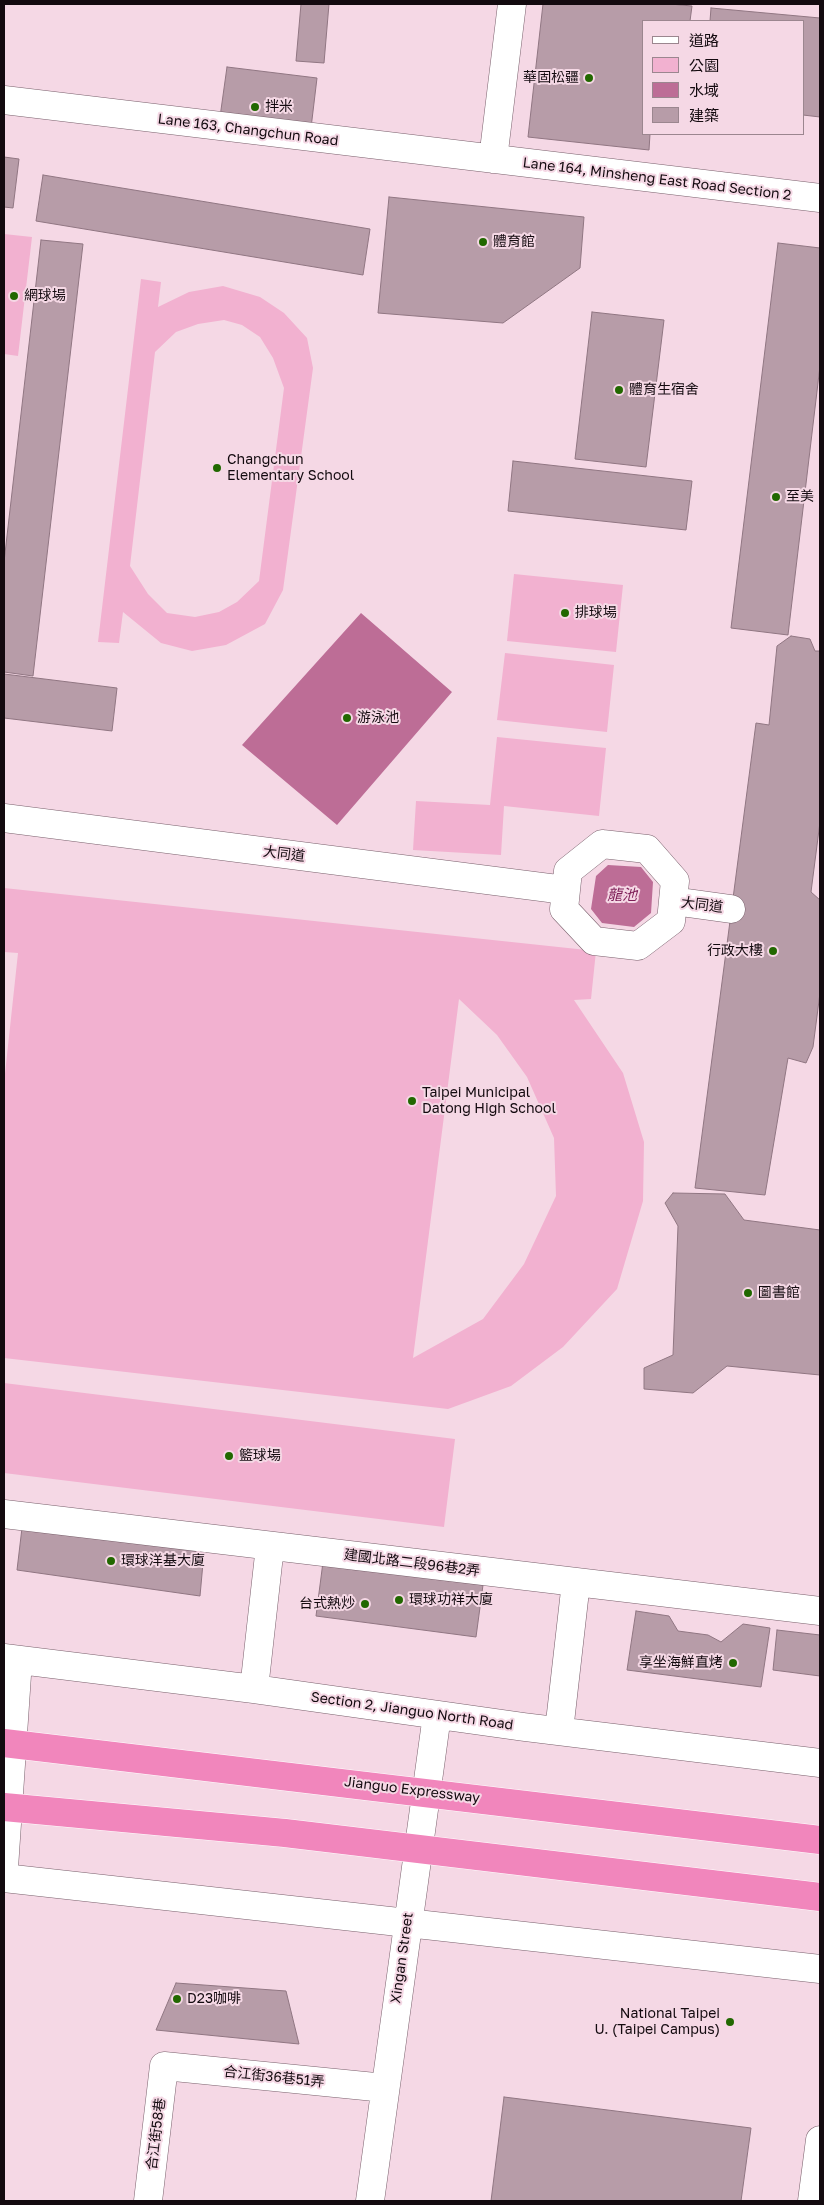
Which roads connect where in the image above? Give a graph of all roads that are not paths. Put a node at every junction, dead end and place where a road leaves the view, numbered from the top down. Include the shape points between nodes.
1 (512, 4) edge
2 (4, 100) edge
3 (493, 159) junction
4 (820, 198) edge
5 (4, 818) edge
6 (565, 890) junction
7 (673, 901) junction
8 (732, 908) dead end
9 (4, 1514) edge
10 (270, 1546) junction
11 (576, 1582) junction
12 (820, 1611) edge
13 (11, 1659) edge
14 (254, 1689) junction
15 (437, 1715) junction
16 (559, 1732) junction
17 (4, 1743) edge
18 (820, 1763) edge
19 (4, 1807) edge
20 (820, 1840) edge
21 (4, 1868) edge
22 (4, 1878) edge
23 (820, 1897) edge
24 (407, 1922) junction
25 (820, 1969) edge
26 (164, 2066) joint
27 (385, 2088) junction
28 (820, 2140) edge
29 (148, 2201) edge
30 (370, 2201) edge
31 (812, 2201) edge

1 - 3 street
2 - 3 street, Lane 163, Changchun Road
3 - 4 street, Lane 164, Minsheng East Road Section 2
5 - 6 street, 大同道
6 - 7 street, 大同道 via 564,910 594,941 638,946 671,921
6 - 7 street, 大同道 via 568,871 602,844 647,849 675,881
7 - 8 street, 大同道
9 - 10 street, 建國北路二段96巷2弄
10 - 11 street, 建國北路二段96巷2弄
10 - 14 street
11 - 12 street, 建國北路二段96巷2弄
11 - 16 street
13 - 14 street, Section 2, Jianguo North Road
13 - 21 street
14 - 15 street, Section 2, Jianguo North Road
15 - 16 street, Section 2, Jianguo North Road
15 - 24 street, Xingan Street
16 - 18 street, Section 2, Jianguo North Road
17 - 20 highway, Jianguo Expressway, bridge
19 - 23 highway, bridge via 285,1833
22 - 24 street
24 - 25 street
24 - 27 street, Xingan Street
26 - 27 street, 合江街36巷51弄
26 - 29 street, 合江街58巷
27 - 30 street, Xingan Street
28 - 31 street

